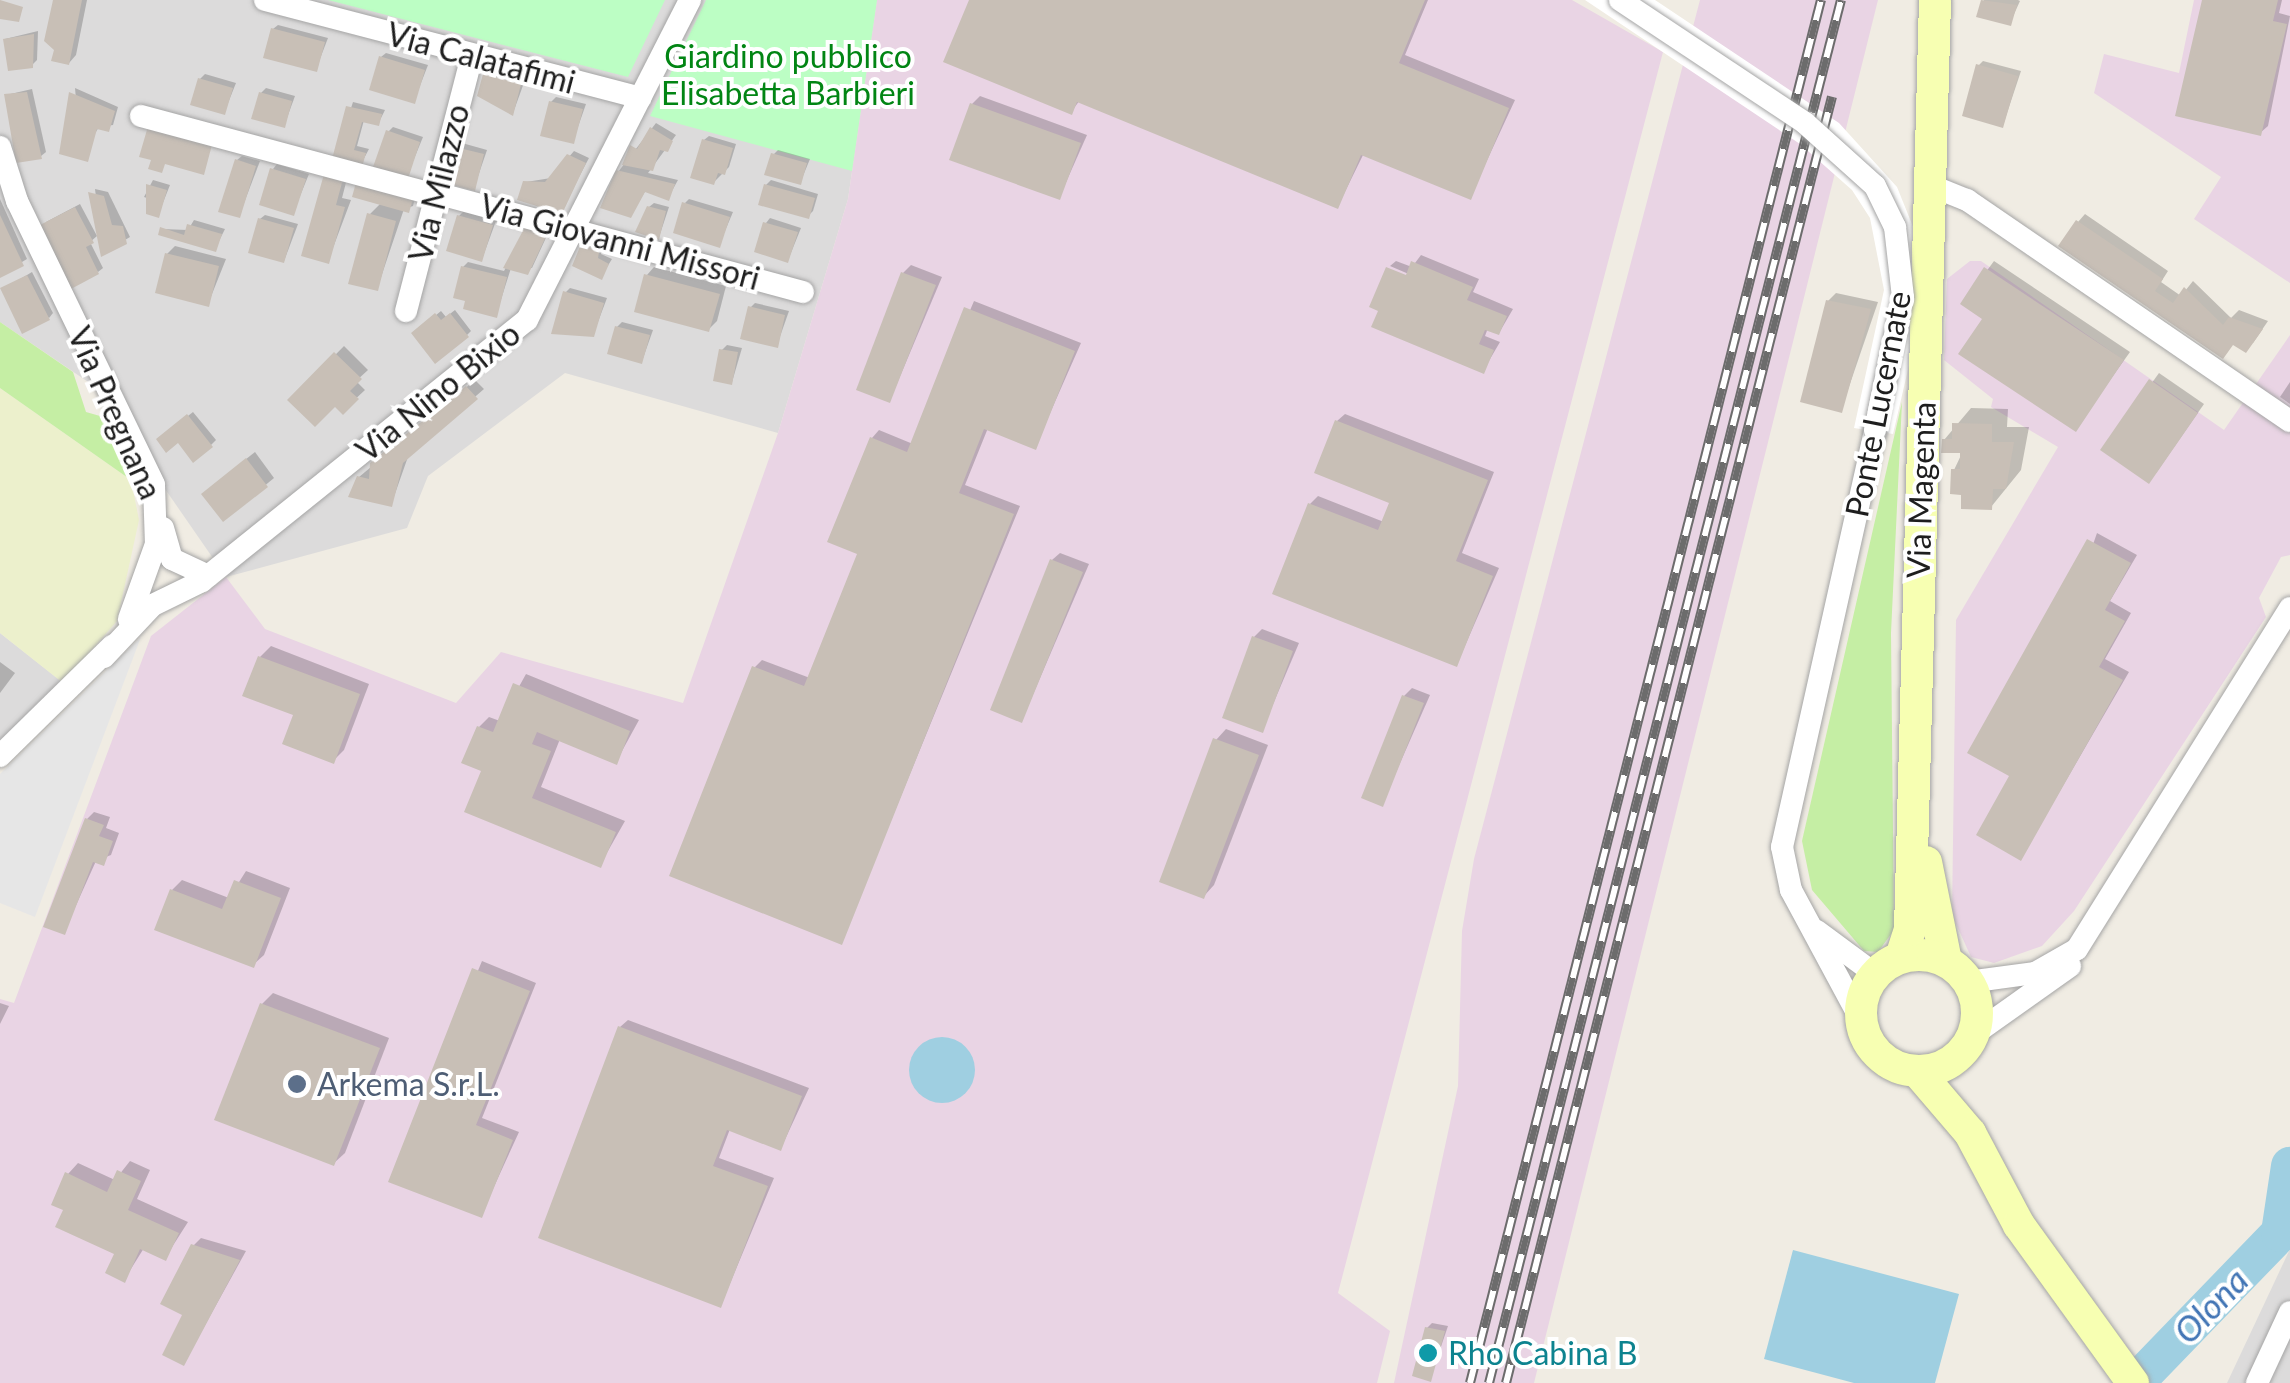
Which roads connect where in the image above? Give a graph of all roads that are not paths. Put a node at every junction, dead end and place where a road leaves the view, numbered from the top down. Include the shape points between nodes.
1 (264, 0) edge
2 (690, 0) edge
3 (1620, 0) edge
4 (1935, 0) edge
5 (472, 56) junction
6 (640, 98) junction
7 (141, 116) dead end
8 (0, 148) edge
9 (1932, 186) junction
10 (436, 195) junction
11 (577, 230) junction
12 (803, 292) dead end
13 (406, 312) dead end
14 (2290, 421) edge
15 (159, 516) junction
16 (208, 576) junction
17 (2290, 608) edge
18 (104, 658) junction
19 (0, 756) edge
20 (1915, 794) junction
21 (2095, 925) junction
22 (1814, 929) junction
23 (1888, 965) junction
24 (1957, 972) junction
25 (1860, 1020) junction
26 (1964, 1046) junction
27 (1917, 1071) junction
28 (1970, 1132) junction
29 (2290, 1312) edge
30 (2128, 1377) edge
31 (2257, 1383) edge

1 - 5 street, Via Calatafimi
2 - 6 street, Via Nino Bixio
3 - 22 street, Ponte Lucernate, bridge via 1805,123 1875,186 1894,227 1903,274 1876,430 1782,847 1791,890
4 - 9 street, Via Magenta
5 - 6 street, Via Calatafimi
5 - 10 street, Via Milazzo
6 - 11 street, Via Nino Bixio
7 - 10 street, Via Giovanni Missori
8 - 15 street, Via Pregnana via 10,185 154,485
9 - 14 street via 1966,200
9 - 20 street, Via Magenta
10 - 11 street, Via Giovanni Missori
10 - 13 street, Via Milazzo
11 - 12 street, Via Giovanni Missori
11 - 16 street, Via Nino Bixio via 515,334
15 - 16 street via 172,560
15 - 18 street, Via Pregnana via 148,580
16 - 18 street, Via Nino Bixio via 154,605
17 - 21 street
18 - 19 street, Via Pregnana
20 - 23 street, Via Magenta via 1910,930
20 - 24 street, Via Magenta
21 - 24 street via 2060,962 2036,973
21 - 26 street via 2084,952 2059,977
22 - 23 street, Ponte Lucernate
22 - 25 street, Ponte Lucernate
23 - 24 street
23 - 25 street
24 - 26 street via 1977,1011
25 - 27 street via 1879,1056
26 - 27 street
26 - 28 street
27 - 28 street
28 - 30 street via 2019,1225
29 - 31 street

